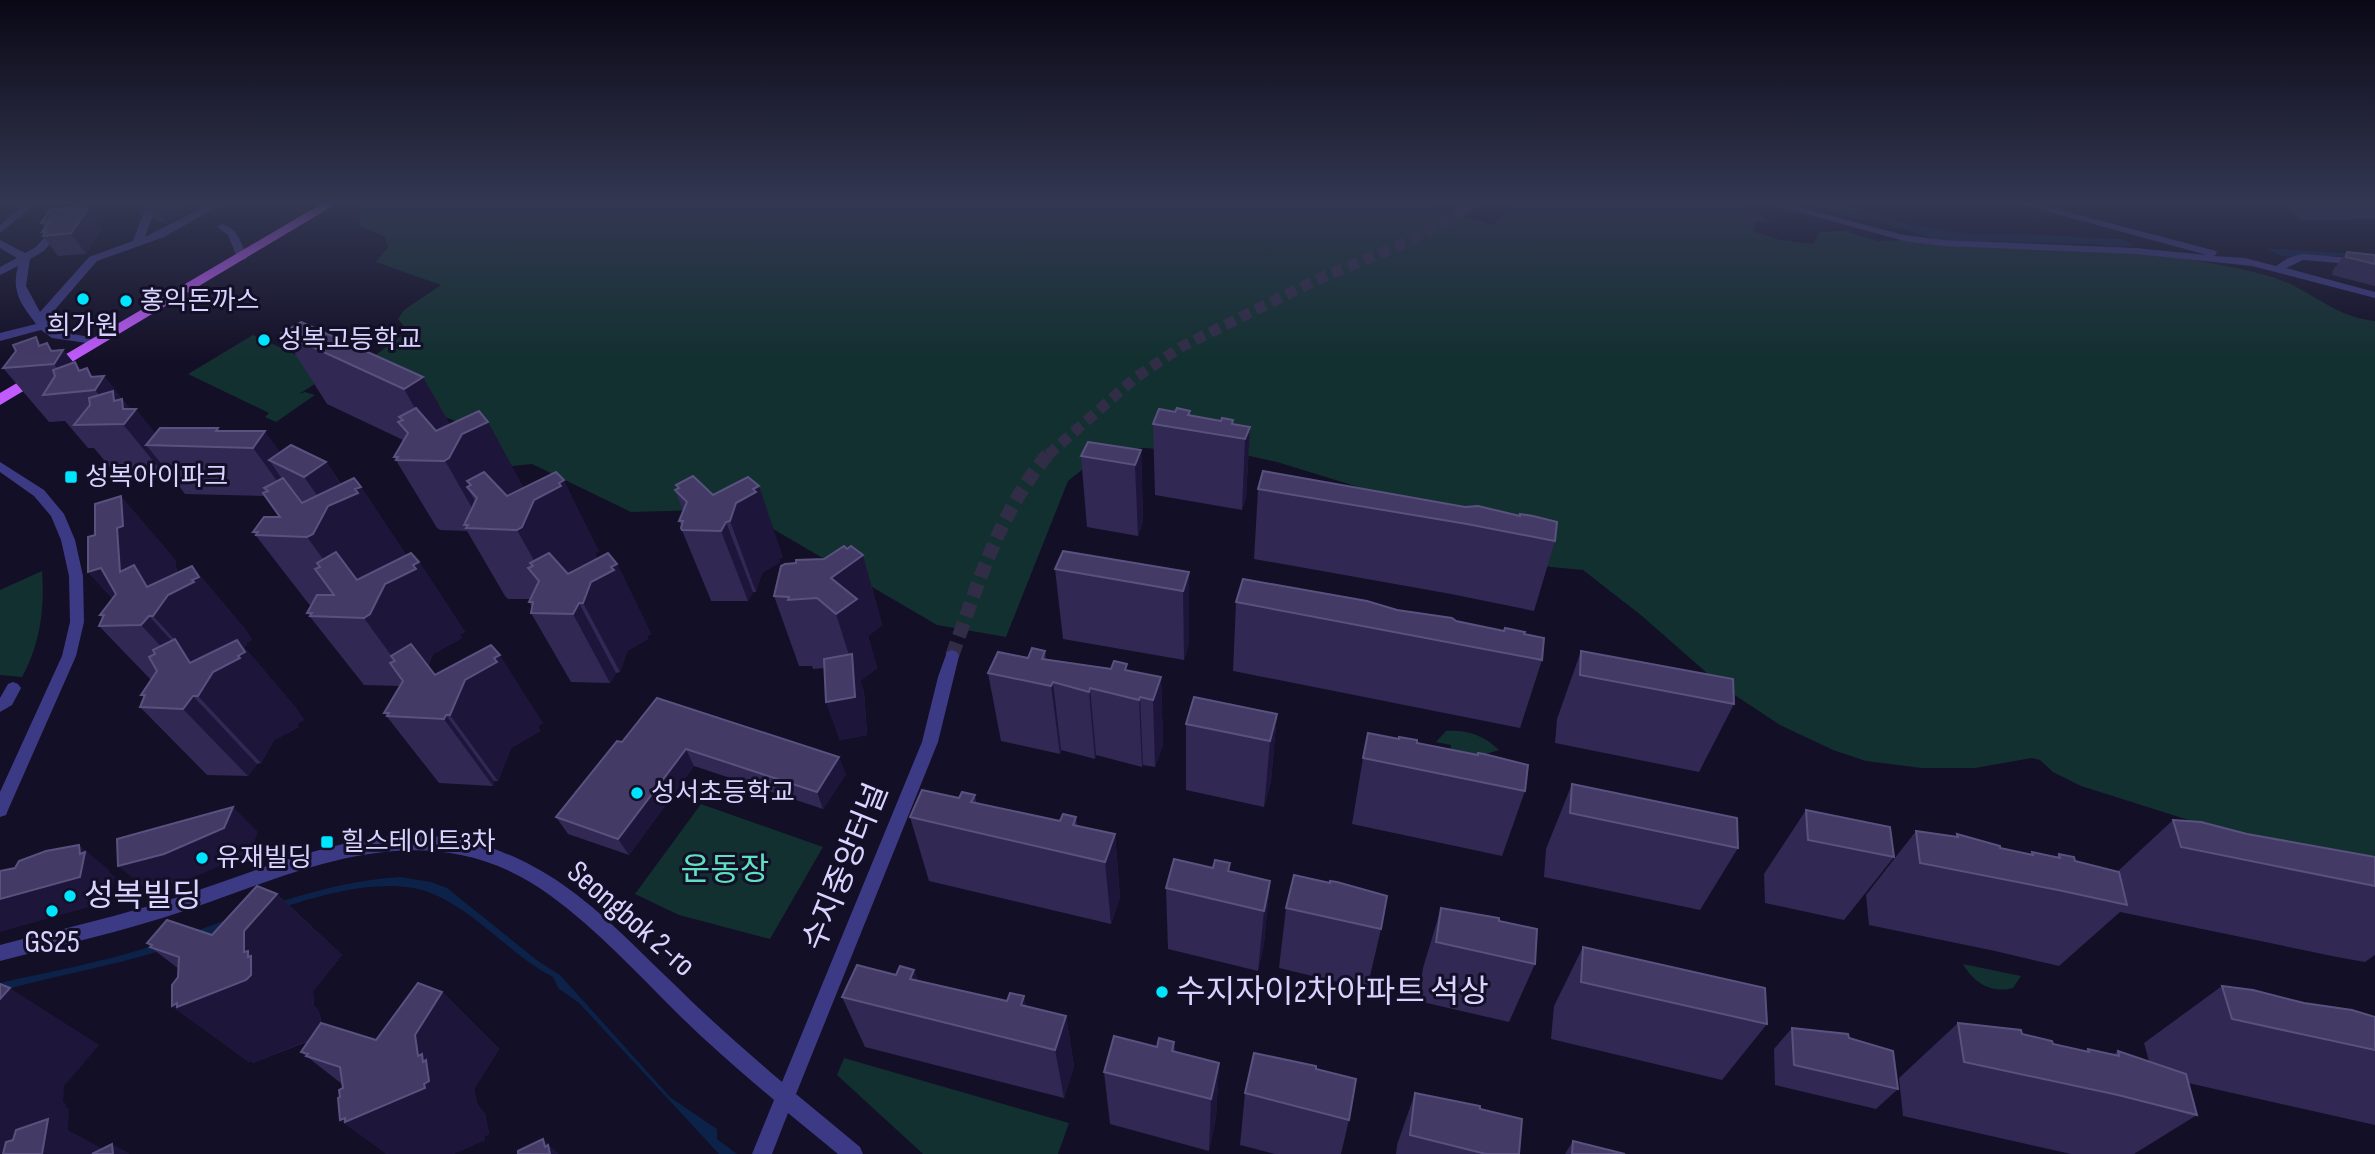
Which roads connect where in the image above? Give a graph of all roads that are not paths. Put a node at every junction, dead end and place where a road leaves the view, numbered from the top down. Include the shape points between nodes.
1 (19, 255) edge
2 (30, 255) edge
3 (104, 255) edge
4 (246, 255) edge
5 (2174, 255) edge
6 (2222, 255) edge
7 (242, 257) joint
8 (24, 258) junction
9 (2253, 263) junction
10 (2375, 263) edge
11 (2273, 268) junction
12 (0, 272) edge
13 (2375, 295) edge
14 (43, 321) junction
15 (0, 337) edge
16 (97, 342) junction
17 (0, 400) edge
18 (0, 466) edge
19 (952, 656) tunnel mouth
20 (13, 688) dead end
21 (0, 706) edge
22 (0, 810) edge
23 (0, 953) edge
24 (786, 1097) junction
25 (762, 1154) edge
26 (853, 1154) edge

1 - 8 street
2 - 8 street
3 - 14 street via 93,259
4 - 7 main road
5 - 9 street
6 - 9 street
7 - 16 main road
8 - 12 street
8 - 14 street via 19,285 30,309
9 - 11 street
10 - 11 street via 2302,257
11 - 13 street
14 - 15 street
14 - 16 street via 52,334
16 - 17 main road
18 - 22 street via 39,493 57,514 76,576 77,622 69,656
19 - 24 street, 수지중앙터널 via 930,742
20 - 21 street
23 - 24 street, Seongbok 2-ro via 136,918 328,854 396,843 473,849 520,867 573,900
24 - 25 street, 수지중앙터널
24 - 26 street, Seongbok 2-ro

